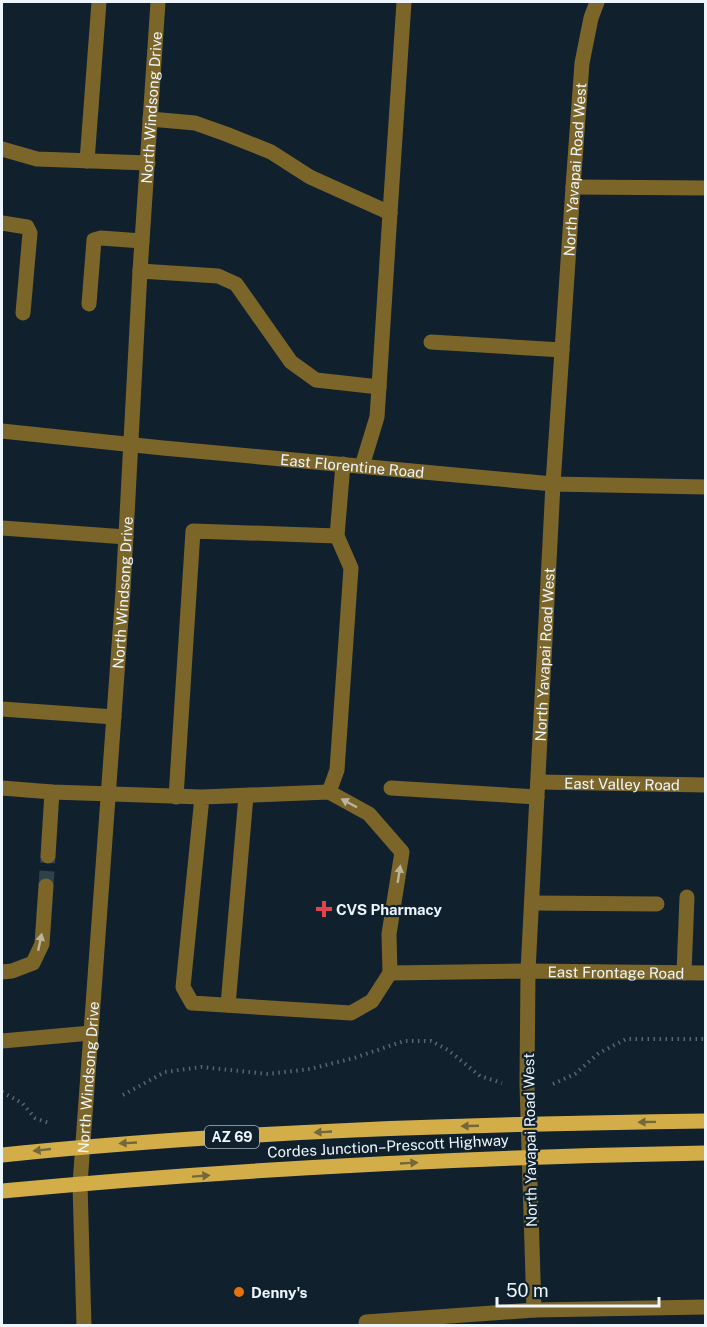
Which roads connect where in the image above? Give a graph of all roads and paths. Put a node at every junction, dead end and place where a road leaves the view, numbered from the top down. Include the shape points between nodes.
1 (99, 2) edge
2 (158, 2) edge
3 (404, 2) edge
4 (597, 2) edge
5 (150, 119) junction
6 (2, 149) edge
7 (87, 160) junction
8 (148, 163) junction
9 (573, 187) junction
10 (705, 188) edge
11 (390, 213) junction
12 (2, 223) edge
13 (142, 241) junction
14 (140, 271) junction
15 (89, 304) dead end
16 (23, 313) dead end
17 (431, 342) dead end
18 (562, 350) junction
19 (379, 387) junction
20 (2, 430) edge
21 (132, 444) junction
22 (343, 464) junction
23 (362, 466) junction
24 (554, 484) junction
25 (705, 487) edge
26 (2, 528) edge
27 (337, 536) junction
28 (126, 537) junction
29 (2, 709) edge
30 (114, 717) junction
31 (705, 785) edge
32 (2, 788) edge
33 (391, 788) dead end
34 (538, 789) junction
35 (52, 792) junction
36 (329, 792) junction
37 (108, 794) junction
38 (176, 796) junction
39 (246, 796) junction
40 (202, 797) junction
41 (48, 856) tunnel mouth
42 (46, 886) tunnel mouth
43 (687, 897) dead end
44 (532, 903) junction
45 (657, 904) dead end
46 (528, 971) junction
47 (2, 972) edge
48 (390, 973) junction
49 (684, 973) junction
50 (705, 973) edge
51 (228, 1005) junction
52 (91, 1033) junction
53 (705, 1039) edge
54 (2, 1041) edge
55 (502, 1083) dead end
56 (553, 1084) dead end
57 (2, 1092) edge
58 (123, 1095) dead end
59 (705, 1121) edge
60 (50, 1123) dead end
61 (529, 1124) junction
62 (82, 1146) junction
63 (705, 1153) edge
64 (2, 1155) edge
65 (530, 1156) junction
66 (80, 1184) junction
67 (2, 1191) edge
68 (705, 1307) edge
69 (534, 1310) junction
70 (366, 1324) edge
71 (84, 1326) edge

1 - 7 street
2 - 5 street, North Windsong Drive
3 - 11 street
4 - 9 street, North Yavapai Road West via 582,63
5 - 8 street, North Windsong Drive
5 - 11 street via 195,123 226,134 271,152 310,177
6 - 7 street via 37,159
7 - 8 street
8 - 13 street, North Windsong Drive
9 - 10 street
9 - 18 street, North Yavapai Road West
11 - 19 street
12 - 16 street via 27,227 30,233
13 - 14 street, North Windsong Drive
13 - 15 street via 94,240
14 - 19 street via 218,276 236,284 291,362 316,380
14 - 21 street, North Windsong Drive
17 - 18 street
18 - 24 street, North Yavapai Road West
19 - 23 street via 377,417
20 - 21 street, East Florentine Road
21 - 22 street, East Florentine Road
21 - 28 street, North Windsong Drive
22 - 23 street, East Florentine Road
22 - 27 street
23 - 24 street, East Florentine Road
24 - 25 street, East Florentine Road
24 - 34 street, North Yavapai Road West
26 - 28 street
27 - 36 street via 351,568 337,770
27 - 38 street via 193,531
28 - 30 street, North Windsong Drive
29 - 30 street
30 - 37 street, North Windsong Drive
31 - 34 street, East Valley Road
32 - 35 street
33 - 34 street, East Valley Road
34 - 44 street, North Yavapai Road West
35 - 37 street
35 - 41 street
36 - 39 street
48 -> 36 street via 389,934 402,852 369,814
37 - 38 street
37 - 52 street, North Windsong Drive
38 - 40 street
39 - 40 street
39 - 51 street
40 - 51 street via 183,987 192,1003
47 -> 42 street via 33,963 42,944
43 - 49 street
44 - 45 street
44 - 46 street, North Yavapai Road West
46 - 48 street, East Frontage Road
46 - 49 street, East Frontage Road
46 - 61 street, North Yavapai Road West
48 - 51 street via 372,1001 351,1013
49 - 50 street, East Frontage Road
52 - 54 street
52 - 62 street, North Windsong Drive
53 - 56 path via 626,1039 599,1053 575,1074
55 - 58 path via 480,1076 431,1041 404,1041 310,1069 268,1074 201,1067 165,1072
57 - 60 path via 22,1103 35,1118
59 -> 61 main road, Cordes Junction–Prescott Highway / AZ 69
61 -> 62 main road, Cordes Junction–Prescott Highway / AZ 69
61 - 65 street, North Yavapai Road West
62 -> 64 main road, Cordes Junction–Prescott Highway / AZ 69
62 - 66 street, North Windsong Drive
63 - 65 main road, Cordes Junction–Prescott Highway
66 -> 65 main road, Cordes Junction–Prescott Highway
65 - 69 street, North Yavapai Road West
66 - 67 main road, Cordes Junction–Prescott Highway
66 - 71 street, North Windsong Drive
68 - 69 street
69 - 70 street

